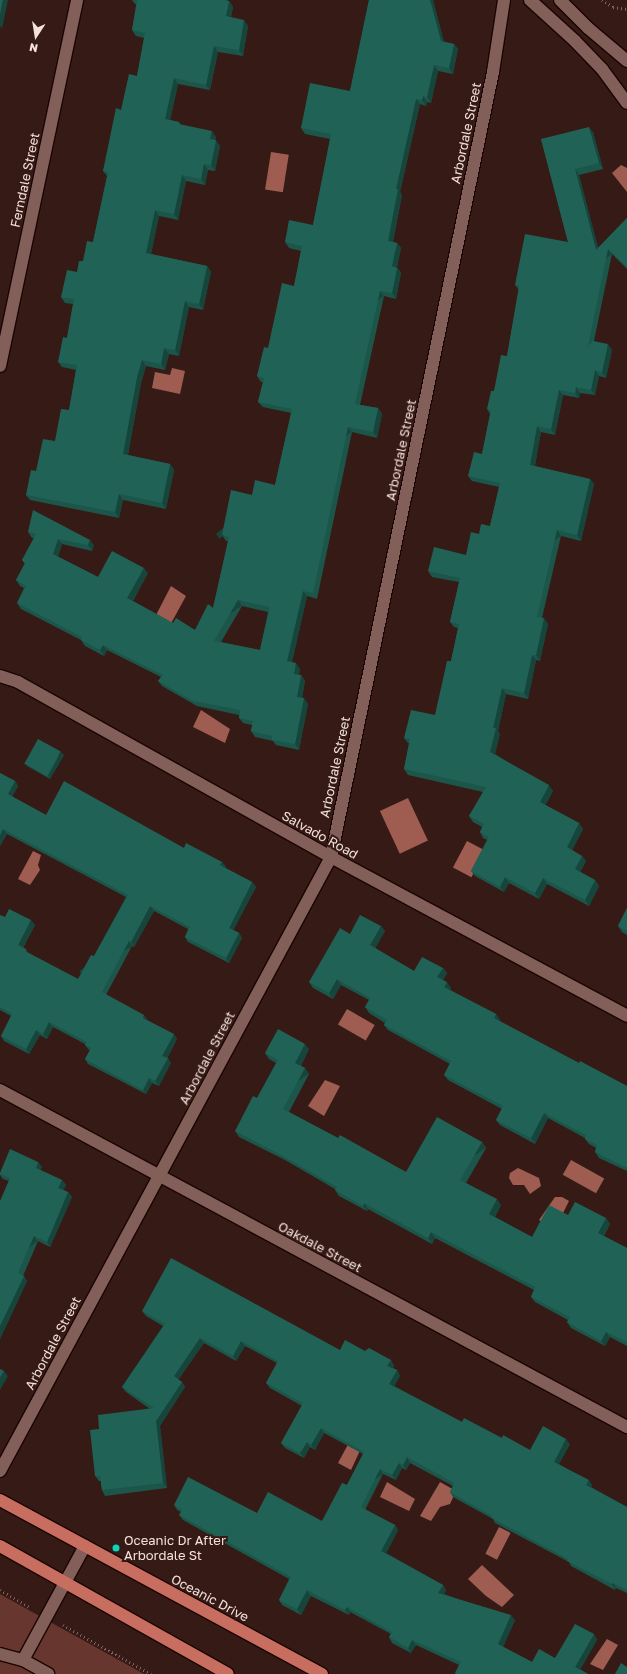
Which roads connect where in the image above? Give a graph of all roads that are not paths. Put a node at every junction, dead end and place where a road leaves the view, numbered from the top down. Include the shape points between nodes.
1 (77, 0) edge
2 (504, 0) edge
3 (530, 0) edge
4 (560, 0) edge
5 (627, 61) edge
6 (627, 103) edge
7 (0, 366) edge
8 (0, 676) edge
9 (331, 857) junction
10 (627, 1016) edge
11 (0, 1090) edge
12 (159, 1177) junction
13 (627, 1427) edge
14 (0, 1471) edge
15 (0, 1500) edge
16 (0, 1546) edge
17 (85, 1546) junction
18 (64, 1583) junction
19 (0, 1654) edge
20 (23, 1660) junction
21 (48, 1674) edge
22 (228, 1674) edge
23 (322, 1674) edge

1 - 7 street, Ferndale Street
2 - 9 street, Arbordale Street via 493,72
3 - 6 street via 591,58
4 - 5 street
8 - 9 street, Salvado Road via 18,682
9 - 10 street, Salvado Road
9 - 12 street, Arbordale Street
11 - 12 street, Oakdale Street
12 - 13 street, Oakdale Street
12 - 14 street, Arbordale Street
15 - 17 main road, Oceanic Drive
16 - 18 main road
17 - 18 street
17 - 23 main road, Oceanic Drive
18 - 20 street
18 - 22 main road
19 - 20 street
20 - 21 street

